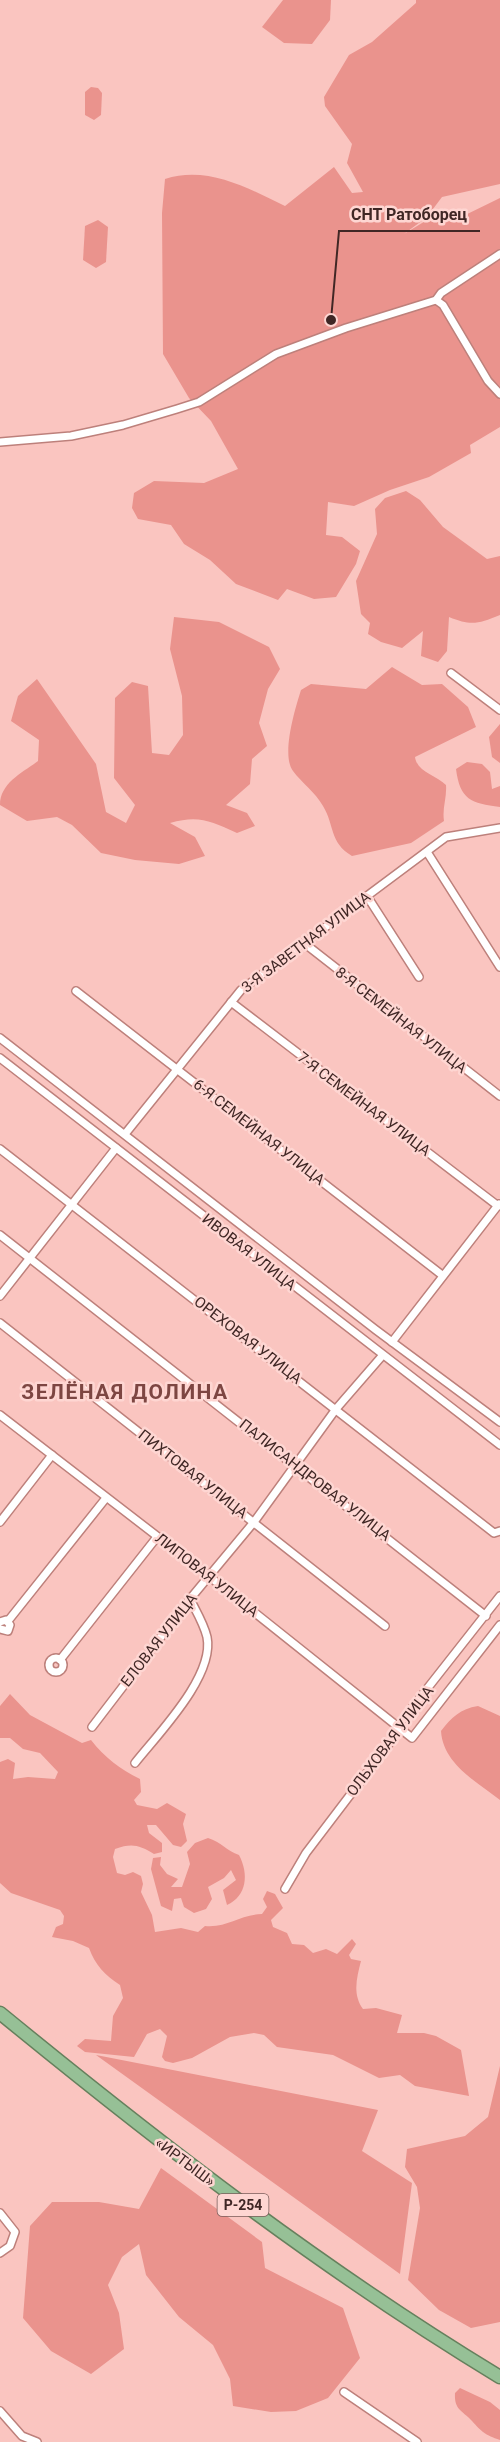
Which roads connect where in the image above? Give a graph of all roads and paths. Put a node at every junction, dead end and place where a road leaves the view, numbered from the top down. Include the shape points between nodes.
1 (500, 254) edge
2 (436, 300) junction
3 (500, 394) edge
4 (0, 442) edge
5 (451, 673) dead end
6 (500, 710) edge
7 (500, 828) edge
8 (427, 852) junction
9 (367, 896) junction
10 (304, 943) junction
11 (500, 967) edge
12 (419, 977) dead end
13 (75, 991) dead end
14 (231, 1002) junction
15 (0, 1038) edge
16 (0, 1058) edge
17 (177, 1068) junction
18 (500, 1096) edge
19 (125, 1134) junction
20 (116, 1148) junction
21 (0, 1149) edge
22 (73, 1204) junction
23 (499, 1204) edge
24 (0, 1235) edge
25 (31, 1258) junction
26 (442, 1275) junction
27 (0, 1296) edge
28 (0, 1323) edge
29 (392, 1342) junction
30 (382, 1356) junction
31 (336, 1409) junction
32 (0, 1415) edge
33 (500, 1422) edge
34 (500, 1445) edge
35 (52, 1455) junction
36 (296, 1465) junction
37 (105, 1498) junction
38 (0, 1522) edge
39 (254, 1522) junction
40 (497, 1532) edge
41 (157, 1537) junction
42 (210, 1577) junction
43 (500, 1596) edge
44 (190, 1599) junction
45 (486, 1616) junction
46 (4, 1622) edge
47 (500, 1625) edge
48 (385, 1626) dead end
49 (0, 1629) edge
50 (60, 1660) dead end
51 (92, 1727) dead end
52 (397, 1727) junction
53 (135, 1763) dead end
54 (285, 1889) dead end
55 (0, 2013) edge
56 (0, 2213) edge
57 (0, 2253) edge
58 (500, 2377) edge
59 (344, 2392) dead end
60 (0, 2411) edge
61 (37, 2442) edge
62 (417, 2442) edge

1 - 2 street via 441,292
2 - 3 street
2 - 4 street via 276,354 199,402 71,436
5 - 6 street
7 - 8 street, 3-Я ЗАВЕТНАЯ УЛИЦА via 457,833
8 - 9 street, 3-Я ЗАВЕТНАЯ УЛИЦА
8 - 11 street
9 - 10 street, 3-Я ЗАВЕТНАЯ УЛИЦА
9 - 12 street
10 - 14 street, 3-Я ЗАВЕТНАЯ УЛИЦА via 241,990
10 - 18 street, 8-Я СЕМЕЙНАЯ УЛИЦА
13 - 17 street, 6-Я СЕМЕЙНАЯ УЛИЦА
14 - 17 street, 3-Я ЗАВЕТНАЯ УЛИЦА
14 - 23 street, 7-Я СЕМЕЙНАЯ УЛИЦА
15 - 19 street, ИВОВАЯ УЛИЦА
16 - 20 street, ИВОВАЯ УЛИЦА
17 - 19 street, 3-Я ЗАВЕТНАЯ УЛИЦА
17 - 26 street, 6-Я СЕМЕЙНАЯ УЛИЦА
19 - 29 street, ИВОВАЯ УЛИЦА
20 - 22 street
20 - 30 street, ИВОВАЯ УЛИЦА
21 - 22 street, ОРЕХОВАЯ УЛИЦА
22 - 25 street
22 - 31 street, ОРЕХОВАЯ УЛИЦА
23 - 26 street
24 - 25 street, ПАЛИСАНДРОВАЯ УЛИЦА
25 - 27 street
25 - 36 street, ПАЛИСАНДРОВАЯ УЛИЦА
26 - 29 street
28 - 39 street, ПИХТОВАЯ УЛИЦА
29 - 33 street, ИВОВАЯ УЛИЦА
30 - 31 street, ЕЛОВАЯ УЛИЦА
30 - 34 street, ИВОВАЯ УЛИЦА
31 - 36 street, ЕЛОВАЯ УЛИЦА
31 - 40 street, ОРЕХОВАЯ УЛИЦА
32 - 35 street, ЛИПОВАЯ УЛИЦА
35 - 37 street, ЛИПОВАЯ УЛИЦА
35 - 38 street
36 - 39 street, ЕЛОВАЯ УЛИЦА
36 - 45 street, ПАЛИСАНДРОВАЯ УЛИЦА
37 - 41 street, ЛИПОВАЯ УЛИЦА
37 - 46 street
39 - 42 street, ЕЛОВАЯ УЛИЦА
39 - 48 street, ПИХТОВАЯ УЛИЦА
41 - 42 street, ЛИПОВАЯ УЛИЦА
41 - 50 street
42 - 44 street, ЕЛОВАЯ УЛИЦА
42 - 52 street, ЛИПОВАЯ УЛИЦА
43 - 45 street, ОЛЬХОВАЯ УЛИЦА
44 - 51 street, ЕЛОВАЯ УЛИЦА
44 - 53 street via 207,1635 199,1677
45 - 52 street, ОЛЬХОВАЯ УЛИЦА
46 - 49 street via 9,1629
47 - 52 street, ЛИПОВАЯ УЛИЦА via 412,1738
52 - 54 street, ОЛЬХОВАЯ УЛИЦА via 395,1736 306,1853
55 - 58 highway, «ИРТЫШ» / Р-254 via 231,2196 395,2311
56 - 57 street via 15,2232 10,2246
59 - 62 street
60 - 61 street via 22,2436

